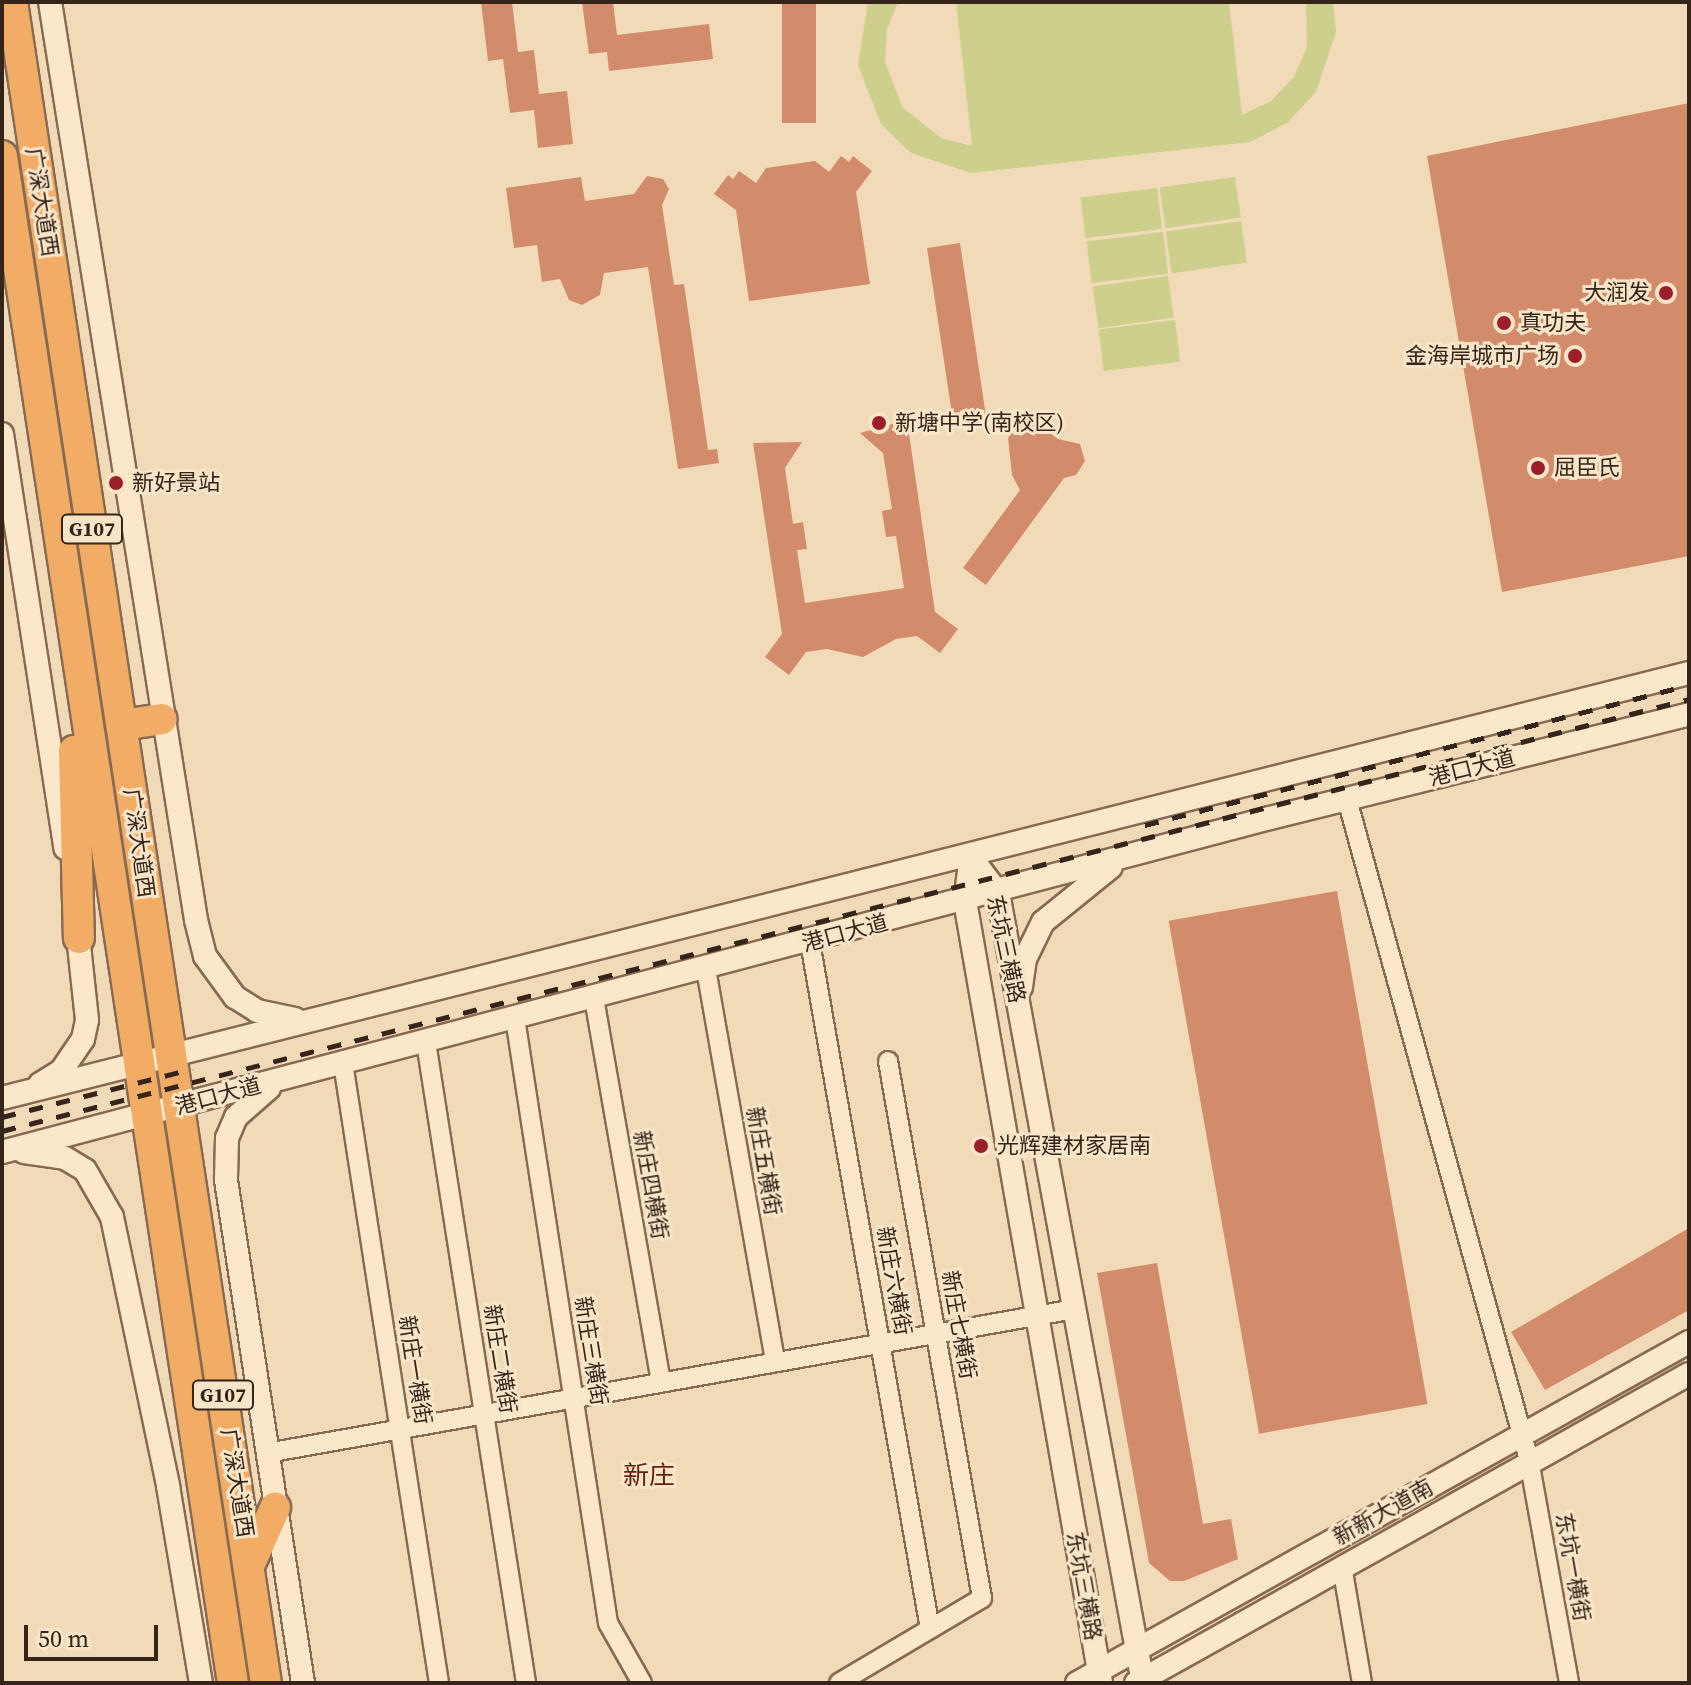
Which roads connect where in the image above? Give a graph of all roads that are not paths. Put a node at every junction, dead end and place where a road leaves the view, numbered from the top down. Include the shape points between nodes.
1 (12, 2) edge
2 (50, 2) edge
3 (2, 156) edge
4 (2, 434) edge
5 (74, 661) junction
6 (1689, 673) edge
7 (1689, 714) edge
8 (162, 719) junction
9 (122, 725) junction
10 (1347, 799) junction
11 (971, 857) junction
12 (1121, 859) junction
13 (998, 893) junction
14 (965, 901) junction
15 (79, 938) junction
16 (810, 942) junction
17 (706, 969) junction
18 (594, 998) junction
19 (1019, 1004) junction
20 (515, 1018) junction
21 (309, 1020) junction
22 (426, 1042) junction
23 (170, 1056) junction
24 (888, 1061) dead end
25 (343, 1063) junction
26 (135, 1065) junction
27 (292, 1077) junction
28 (26, 1093) junction
29 (2, 1098) edge
30 (177, 1107) junction
31 (143, 1115) junction
32 (2, 1152) edge
33 (1075, 1309) junction
34 (1037, 1316) junction
35 (936, 1334) junction
36 (1689, 1342) edge
37 (880, 1343) junction
38 (775, 1361) junction
39 (1689, 1374) edge
40 (661, 1381) junction
41 (573, 1397) junction
42 (484, 1412) junction
43 (399, 1428) junction
44 (1523, 1435) junction
45 (267, 1453) junction
46 (1529, 1460) junction
47 (275, 1508) junction
48 (249, 1566) junction
49 (1342, 1566) junction
50 (930, 1629) junction
51 (1137, 1648) junction
52 (1100, 1677) edge
53 (1140, 1682) edge
54 (201, 1683) edge
55 (233, 1683) edge
56 (266, 1683) edge
57 (303, 1683) edge
58 (439, 1683) edge
59 (526, 1683) edge
60 (642, 1683) edge
61 (839, 1683) edge
62 (1077, 1683) edge
63 (1362, 1683) edge
64 (1569, 1683) edge

1 - 9 highway, 广深大道西 / G107
2 - 8 street
3 - 5 highway, 广深大道西 / G107
4 - 15 street
5 - 15 highway
5 - 26 highway, 广深大道西 / G107
6 - 11 street, 港口大道
7 - 10 street, 港口大道
8 - 9 highway
8 - 21 street via 205,956 217,978 257,1011
9 - 23 highway, 广深大道西 / G107
10 - 12 street, 港口大道
10 - 44 street, 东坑一横街
11 - 13 street, 东坑三横路
11 - 14 street, 东坑三横路
11 - 21 street, 港口大道
12 - 13 street, 港口大道
12 - 19 street via 1064,901 1034,935
13 - 14 street, 港口大道
13 - 19 street, 东坑三横路
14 - 16 street, 港口大道
14 - 34 street, 东坑三横路
15 - 28 street via 87,1020 83,1039 62,1070
16 - 17 street, 港口大道
16 - 37 street, 新庄六横街
17 - 18 street, 港口大道
17 - 38 street, 新庄五横街
18 - 20 street, 港口大道
18 - 40 street, 新庄四横街
19 - 33 street, 东坑三横路
20 - 22 street, 港口大道
20 - 41 street, 新庄三横街
21 - 23 street, 港口大道
22 - 25 street, 港口大道
22 - 42 street, 新庄二横街
23 - 26 street, 港口大道
23 - 30 highway, 广深大道西 / G107
24 - 35 street, 新庄七横街
25 - 27 street, 港口大道
25 - 43 street, 新庄一横街
26 - 28 street, 港口大道
26 - 31 highway, 广深大道西 / G107
27 - 30 street, 港口大道
27 - 45 street via 247,1101 226,1147
28 - 29 street, 港口大道
30 - 31 street, 港口大道
30 - 48 highway, 广深大道西 / G107
31 - 32 street, 港口大道
31 - 55 highway, 广深大道西 / G107
32 - 54 street via 65,1158 85,1170 112,1217 168,1486
33 - 34 street
33 - 51 street, 东坑三横路
34 - 35 street
34 - 52 street, 东坑三横路
35 - 37 street
35 - 50 street, 新庄七横街 via 982,1598
36 - 44 street, 新新大道南
37 - 38 street
37 - 50 street, 新庄六横街
38 - 40 street
39 - 46 street, 新新大道南
40 - 41 street
41 - 42 street
41 - 60 street, 新庄三横街 via 608,1623
42 - 43 street
42 - 59 street, 新庄二横街
43 - 45 street
43 - 58 street, 新庄一横街
44 - 46 street, 东坑一横街
44 - 51 street, 新新大道南
45 - 47 street
46 - 49 street, 新新大道南
46 - 64 street, 东坑一横街
47 - 48 highway
47 - 57 street
48 - 56 highway, 广深大道西 / G107
49 - 53 street, 新新大道南
49 - 63 street
50 - 61 street
51 - 52 street, 新新大道南
51 - 53 street, 东坑三横路
52 - 62 street, 新新大道南

